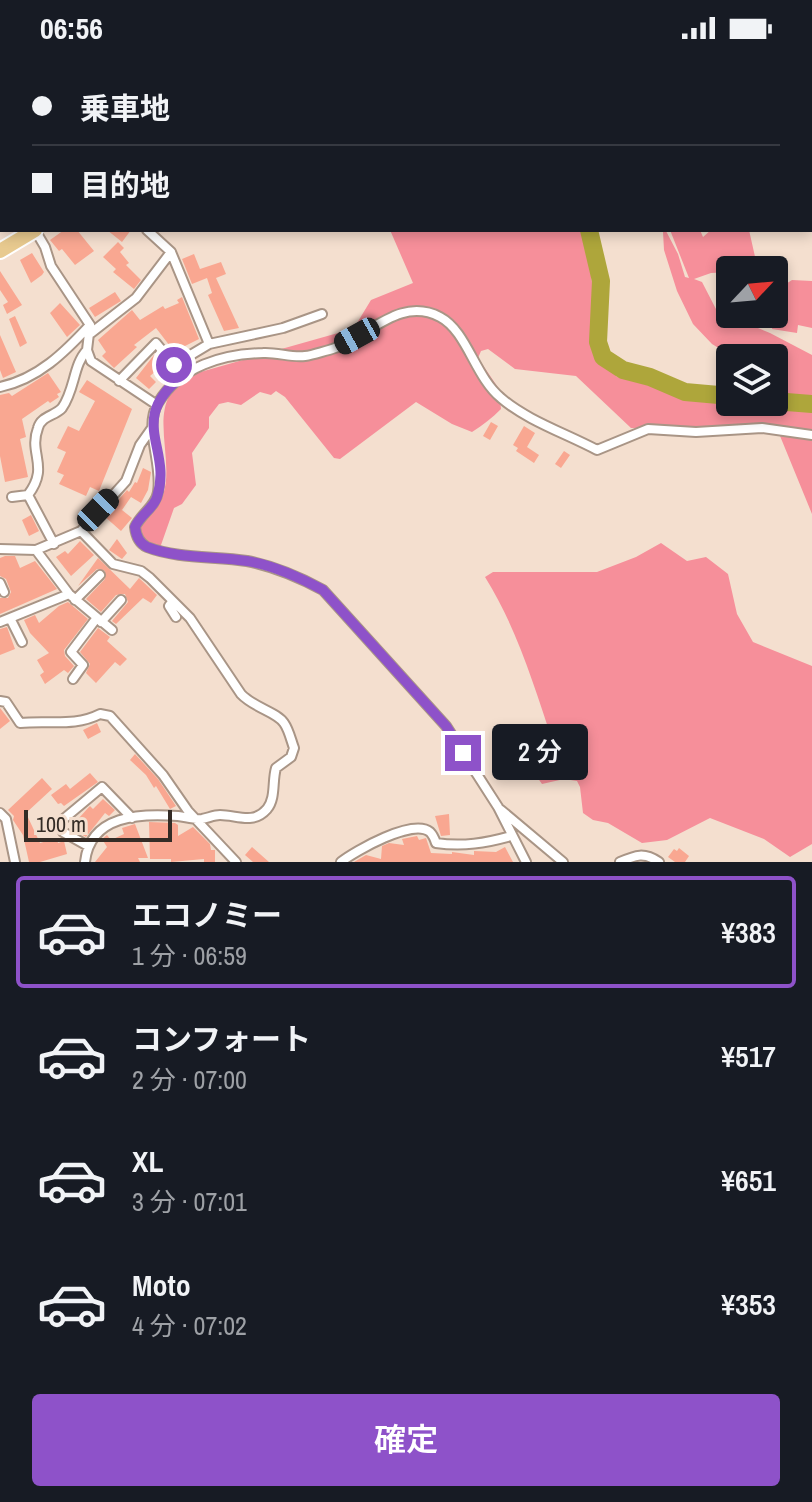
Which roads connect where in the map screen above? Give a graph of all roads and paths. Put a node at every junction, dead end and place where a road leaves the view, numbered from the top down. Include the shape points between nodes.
1 (32, 232) edge
2 (36, 232) edge
3 (149, 232) edge
4 (0, 251) edge
5 (171, 252) junction
6 (322, 314) dead end
7 (91, 329) junction
8 (209, 344) junction
9 (87, 350) junction
10 (174, 365) junction
11 (182, 376) junction
12 (119, 381) junction
13 (0, 387) edge
14 (157, 405) junction
15 (152, 427) junction
16 (812, 435) edge
17 (28, 495) junction
18 (12, 497) dead end
19 (81, 531) junction
20 (54, 544) junction
21 (0, 549) edge
22 (36, 550) junction
23 (100, 575) dead end
24 (72, 597) junction
25 (121, 600) dead end
26 (172, 602) junction
27 (176, 617) dead end
28 (10, 618) junction
29 (99, 621) junction
30 (0, 622) edge
31 (112, 630) dead end
32 (22, 642) dead end
33 (73, 679) dead end
34 (0, 701) edge
35 (498, 807) junction
36 (0, 813) edge
37 (132, 818) junction
38 (198, 819) junction
39 (511, 836) junction
40 (88, 846) junction
41 (15, 862) edge
42 (85, 862) edge
43 (236, 862) edge
44 (341, 862) edge
45 (526, 862) edge
46 (563, 862) edge
47 (620, 862) edge
48 (659, 862) edge

1 - 4 main road
2 - 7 street
3 - 5 street
5 - 7 street via 136,298
5 - 8 street
6 - 8 street
7 - 9 street
7 - 13 street via 37,373
8 - 10 street
9 - 12 street via 91,361
9 - 17 street via 63,406 38,427 40,475
10 - 11 street
10 - 12 street via 156,343
11 - 14 street
11 - 16 street via 221,358 265,353 304,357 335,349 398,313 426,312 452,324 500,398 597,450 648,429 762,428
12 - 14 street
14 - 15 street
15 - 19 street via 126,481
15 - 35 street via 159,482 157,499 135,527 144,546 250,562 323,590 446,726
17 - 18 street
17 - 20 street
19 - 20 street
19 - 26 street via 108,560 141,571
20 - 22 street
21 - 22 street
22 - 24 street
23 - 24 street
24 - 28 street
24 - 29 street
25 - 29 street
26 - 27 street
26 - 38 street via 190,618 251,705 284,721 294,748 276,768 267,809 244,819
28 - 30 street
28 - 32 street
29 - 31 street
29 - 33 street via 71,652 83,665
34 - 38 street via 20,723 110,716
35 - 39 street
35 - 46 street
36 - 41 street
37 - 38 street
37 - 40 street via 109,823
37 - 40 street via 102,787 60,822 63,832
38 - 43 street
39 - 44 street via 477,845 448,845 436,843 431,832 412,829 380,839
39 - 45 street
40 - 42 street
47 - 48 street via 637,854

